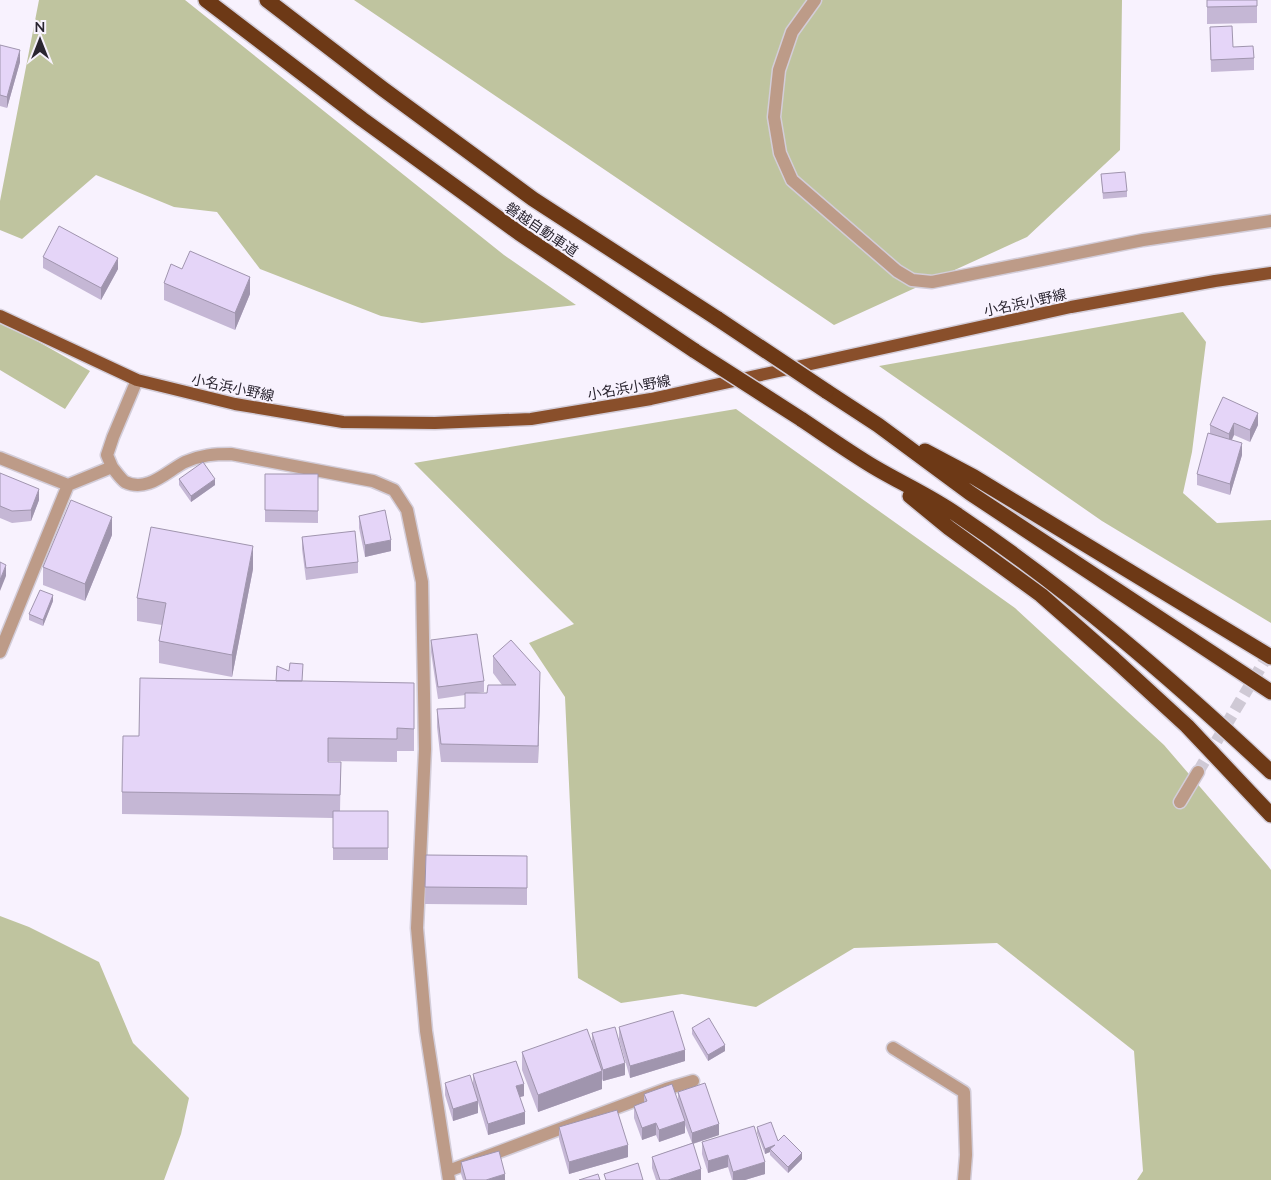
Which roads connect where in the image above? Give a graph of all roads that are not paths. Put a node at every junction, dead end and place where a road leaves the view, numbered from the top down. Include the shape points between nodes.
1 (206, 0) edge
2 (267, 0) edge
3 (816, 0) edge
4 (1271, 221) edge
5 (1271, 273) edge
6 (0, 316) edge
7 (136, 380) junction
8 (878, 425) junction
9 (0, 458) edge
10 (873, 466) junction
11 (112, 468) junction
12 (68, 485) junction
13 (0, 652) edge
14 (1271, 657) edge
15 (1271, 692) edge
16 (1198, 772) tunnel mouth
17 (1271, 772) edge
18 (1180, 802) dead end
19 (1271, 816) edge
20 (893, 1048) dead end
21 (693, 1082) dead end
22 (448, 1175) edge
23 (964, 1180) edge

1 - 10 highway, 磐越自動車道, bridge via 519,234
2 - 8 highway, 磐越自動車道, bridge via 534,199
3 - 4 street via 792,32 779,70 774,117 780,152 792,180 897,271 912,280 932,282 1143,240
5 - 7 main road, 小名浜小野線 via 1071,307 651,400 531,419 342,422 235,404
6 - 7 main road, 小名浜小野線
7 - 11 street via 107,455
8 - 14 highway via 974,477
8 - 15 highway via 970,493
9 - 12 street
10 - 17 highway via 954,513 1050,580 1206,711
10 - 19 highway via 949,528 1041,595 1114,658 1187,726
11 - 12 street
11 - 22 street via 125,482 142,485 163,477 185,462 208,454 231,454 373,481 394,490 407,510 422,582 426,749 418,928 426,1031
12 - 13 street
16 - 18 street
20 - 23 street via 964,1092
21 - 22 street via 666,1089

